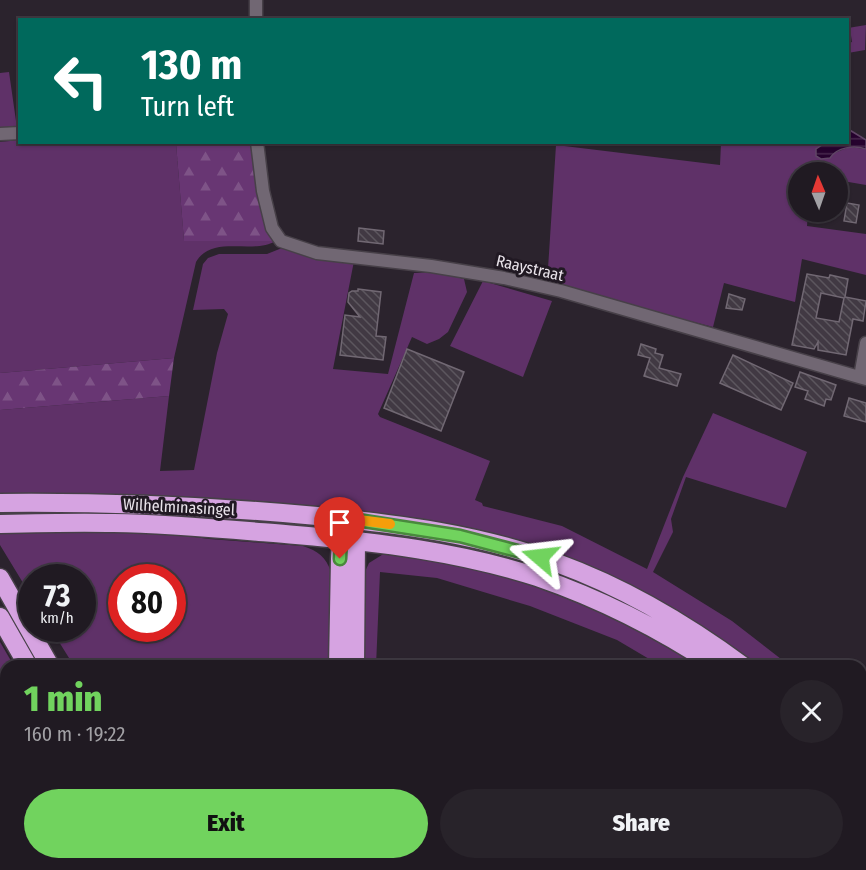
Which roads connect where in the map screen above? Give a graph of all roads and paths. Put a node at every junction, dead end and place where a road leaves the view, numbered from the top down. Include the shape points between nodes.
1 (256, 0) edge
2 (256, 18) edge
3 (18, 133) edge
4 (0, 134) edge
5 (257, 144) edge
6 (866, 343) edge
7 (863, 378) edge
8 (0, 503) edge
9 (351, 519) junction
10 (0, 524) edge
11 (349, 540) junction
12 (0, 578) edge
13 (18, 609) edge
14 (0, 617) edge
15 (37, 642) edge
16 (43, 642) edge
17 (25, 660) edge
18 (47, 660) edge
19 (56, 660) edge
20 (339, 660) edge
21 (355, 660) edge
22 (706, 660) edge
23 (734, 660) edge

1 - 2 street
3 - 4 street
5 - 7 street, Raaystraat via 272,228 281,241 317,253 431,266 538,286
6 - 7 street
8 - 9 highway, Wilhelminasingel via 175,505
9 - 11 highway
9 - 23 highway, Wilhelminasingel via 460,536 557,563 647,605
10 - 11 highway, Wilhelminasingel via 166,525
11 - 20 highway
11 - 21 highway
11 - 22 highway, Wilhelminasingel via 449,555 538,578 638,619
12 - 13 highway
14 - 17 highway
15 - 18 highway
16 - 19 highway

